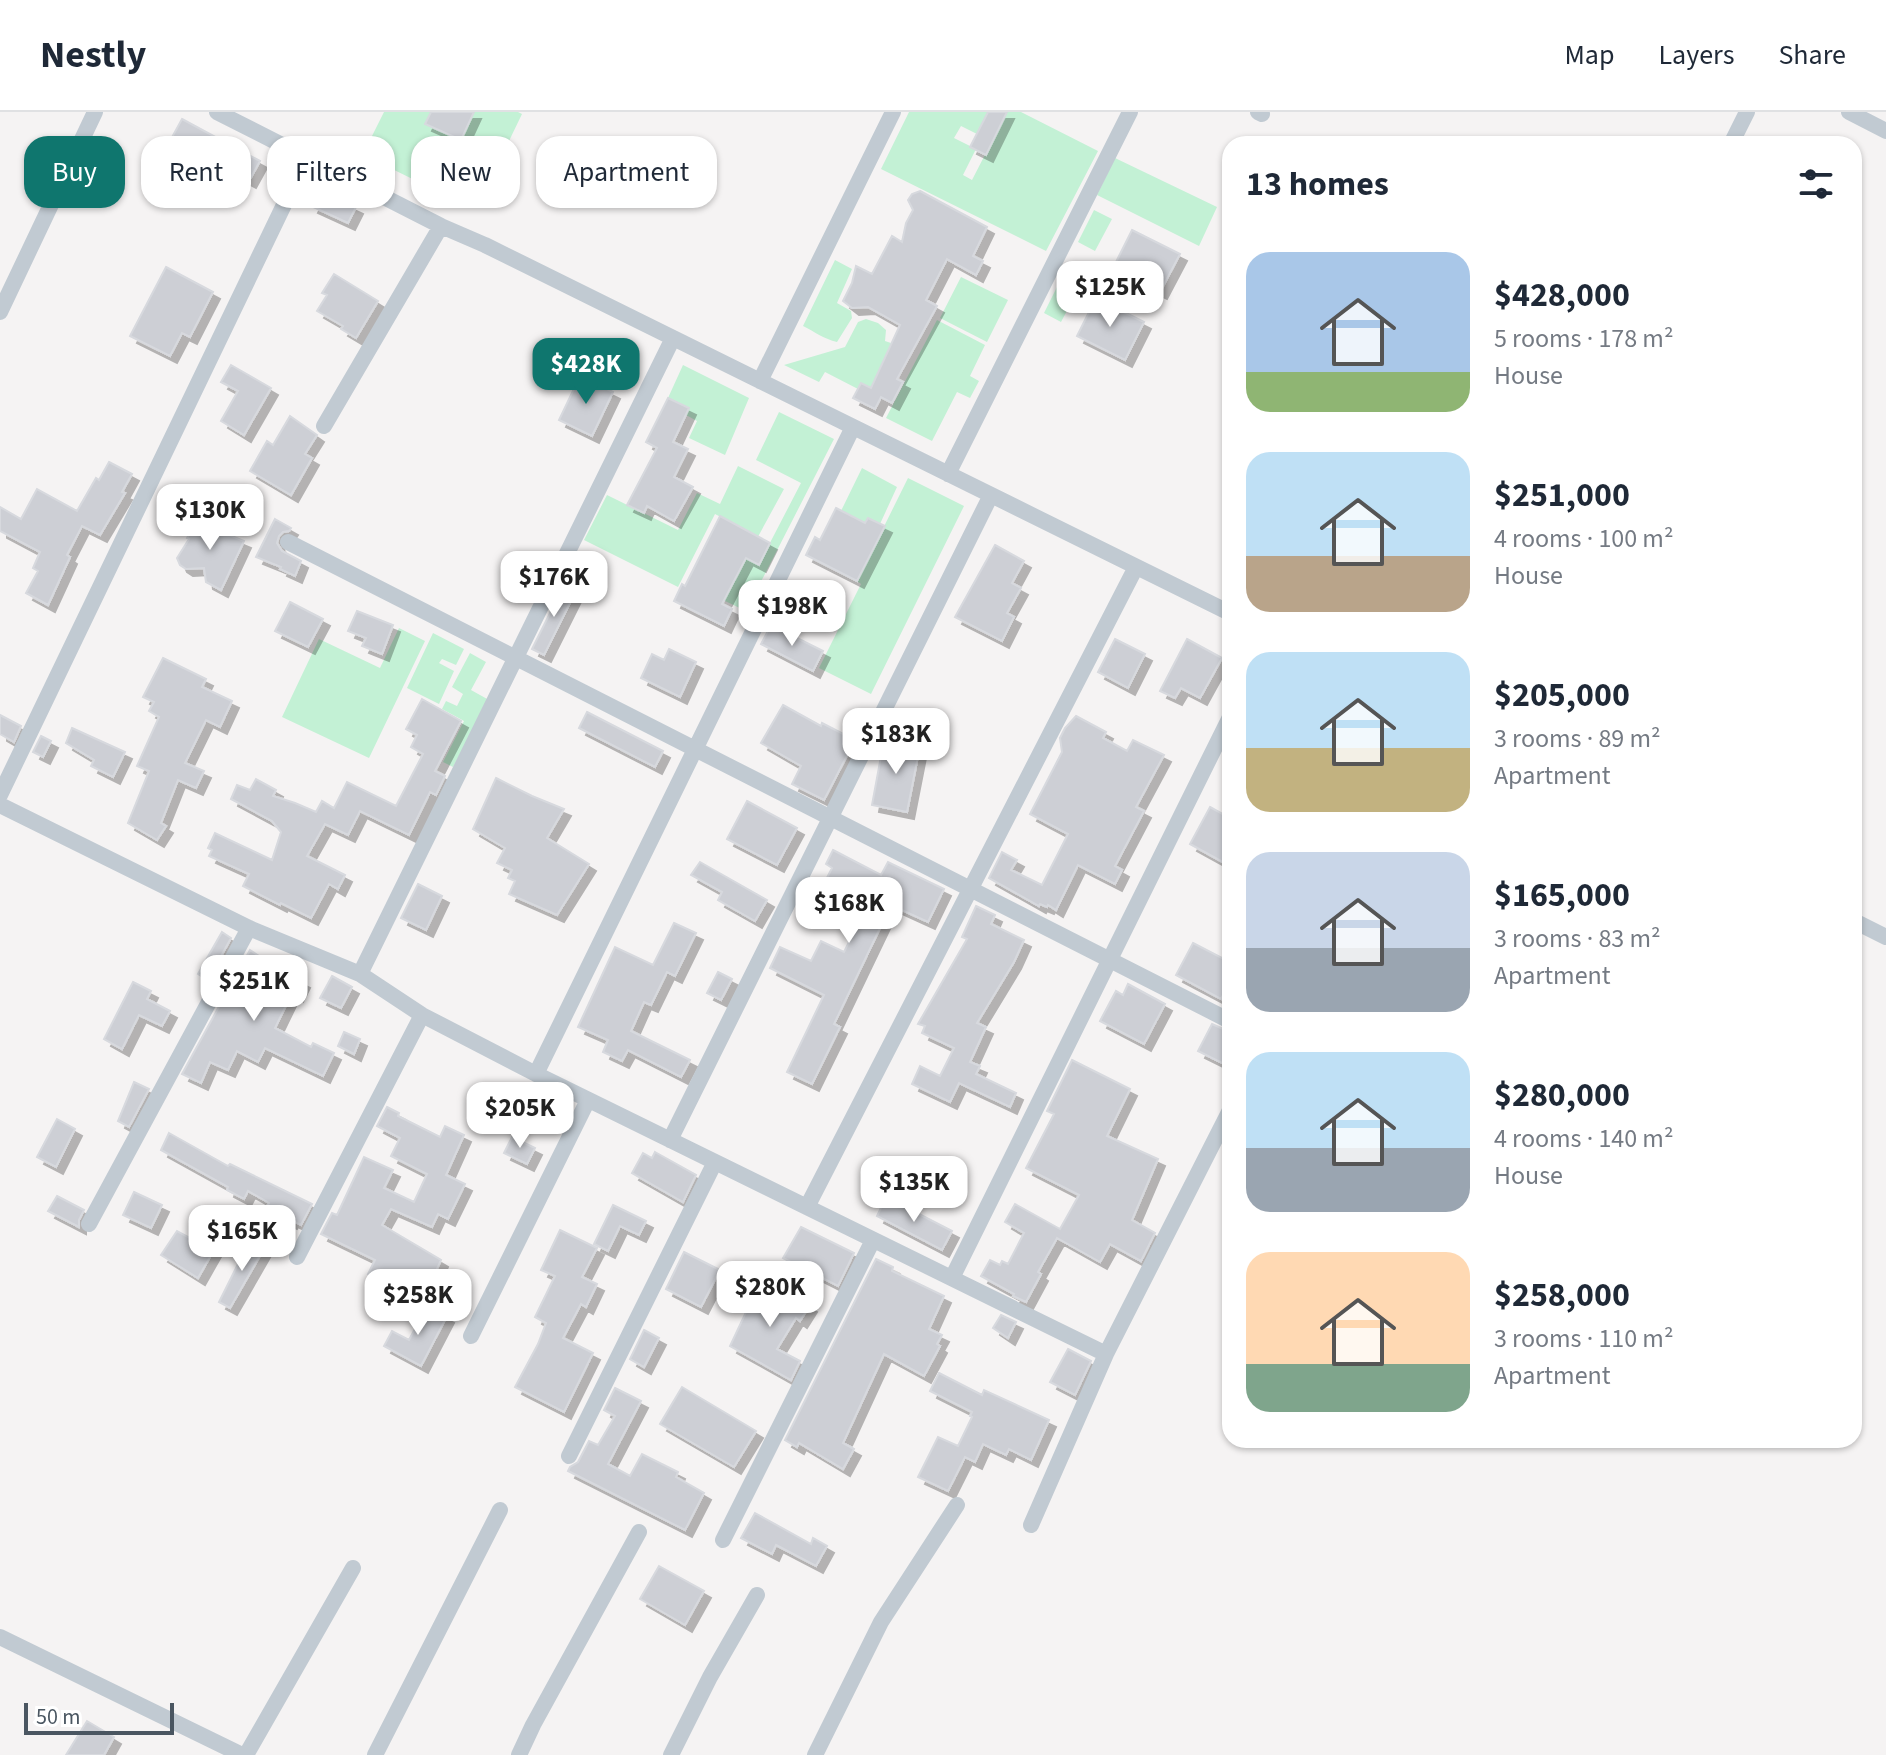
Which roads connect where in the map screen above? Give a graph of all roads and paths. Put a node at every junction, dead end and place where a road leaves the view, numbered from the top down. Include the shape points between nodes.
1 (95, 112) edge
2 (217, 112) edge
3 (893, 112) edge
4 (1130, 112) edge
5 (1747, 112) edge
6 (1849, 112) edge
7 (1886, 131) edge
8 (1735, 136) edge
9 (267, 137) edge
10 (395, 202) edge
11 (282, 208) edge
12 (441, 226) junction
13 (0, 312) edge
14 (673, 338) junction
15 (760, 381) junction
16 (324, 426) dead end
17 (853, 427) junction
18 (948, 474) junction
19 (991, 495) junction
20 (288, 542) dead end
21 (1136, 567) junction
22 (1222, 609) edge
23 (515, 657) junction
24 (1222, 733) edge
25 (695, 749) junction
26 (0, 795) edge
27 (0, 805) edge
28 (830, 818) junction
29 (971, 889) junction
30 (1862, 925) edge
31 (249, 928) junction
32 (1886, 937) edge
33 (1109, 960) junction
34 (360, 974) junction
35 (422, 1015) junction
36 (1222, 1017) edge
37 (536, 1074) junction
38 (588, 1100) junction
39 (1222, 1126) edge
40 (670, 1140) junction
41 (715, 1162) junction
42 (807, 1207) junction
43 (89, 1224) dead end
44 (873, 1240) junction
45 (297, 1257) dead end
46 (952, 1278) junction
47 (471, 1336) dead end
48 (1106, 1354) junction
49 (569, 1456) dead end
50 (957, 1505) dead end
51 (500, 1510) dead end
52 (1031, 1525) dead end
53 (639, 1532) dead end
54 (723, 1540) dead end
55 (353, 1568) dead end
56 (757, 1595) dead end
57 (0, 1637) edge
58 (244, 1755) edge
59 (375, 1755) edge
60 (519, 1755) edge
61 (671, 1755) edge
62 (815, 1755) edge

1 - 13 street
2 - 9 street
3 - 15 street
4 - 18 street
5 - 8 street
6 - 7 street
10 - 12 street
11 - 26 street
12 - 14 street
12 - 16 street
14 - 15 street
14 - 23 street
15 - 17 street
17 - 18 street
17 - 25 street
18 - 19 street
19 - 21 street
19 - 28 street
20 - 23 street
21 - 22 street
21 - 29 street
23 - 25 street
23 - 34 street
24 - 33 street
25 - 28 street
25 - 37 street
27 - 31 street
28 - 29 street
28 - 40 street
29 - 33 street
29 - 42 street
30 - 32 street
31 - 34 street
31 - 43 street
33 - 36 street
33 - 46 street
34 - 35 street
35 - 37 street
35 - 45 street
37 - 38 street
38 - 40 street
38 - 47 street
39 - 48 street
40 - 41 street
41 - 42 street
41 - 49 street
42 - 44 street
44 - 46 street
44 - 54 street
46 - 48 street
48 - 52 street
50 - 62 street via 881,1622
51 - 59 street
53 - 60 street
55 - 58 street
56 - 61 street
57 - 58 street

